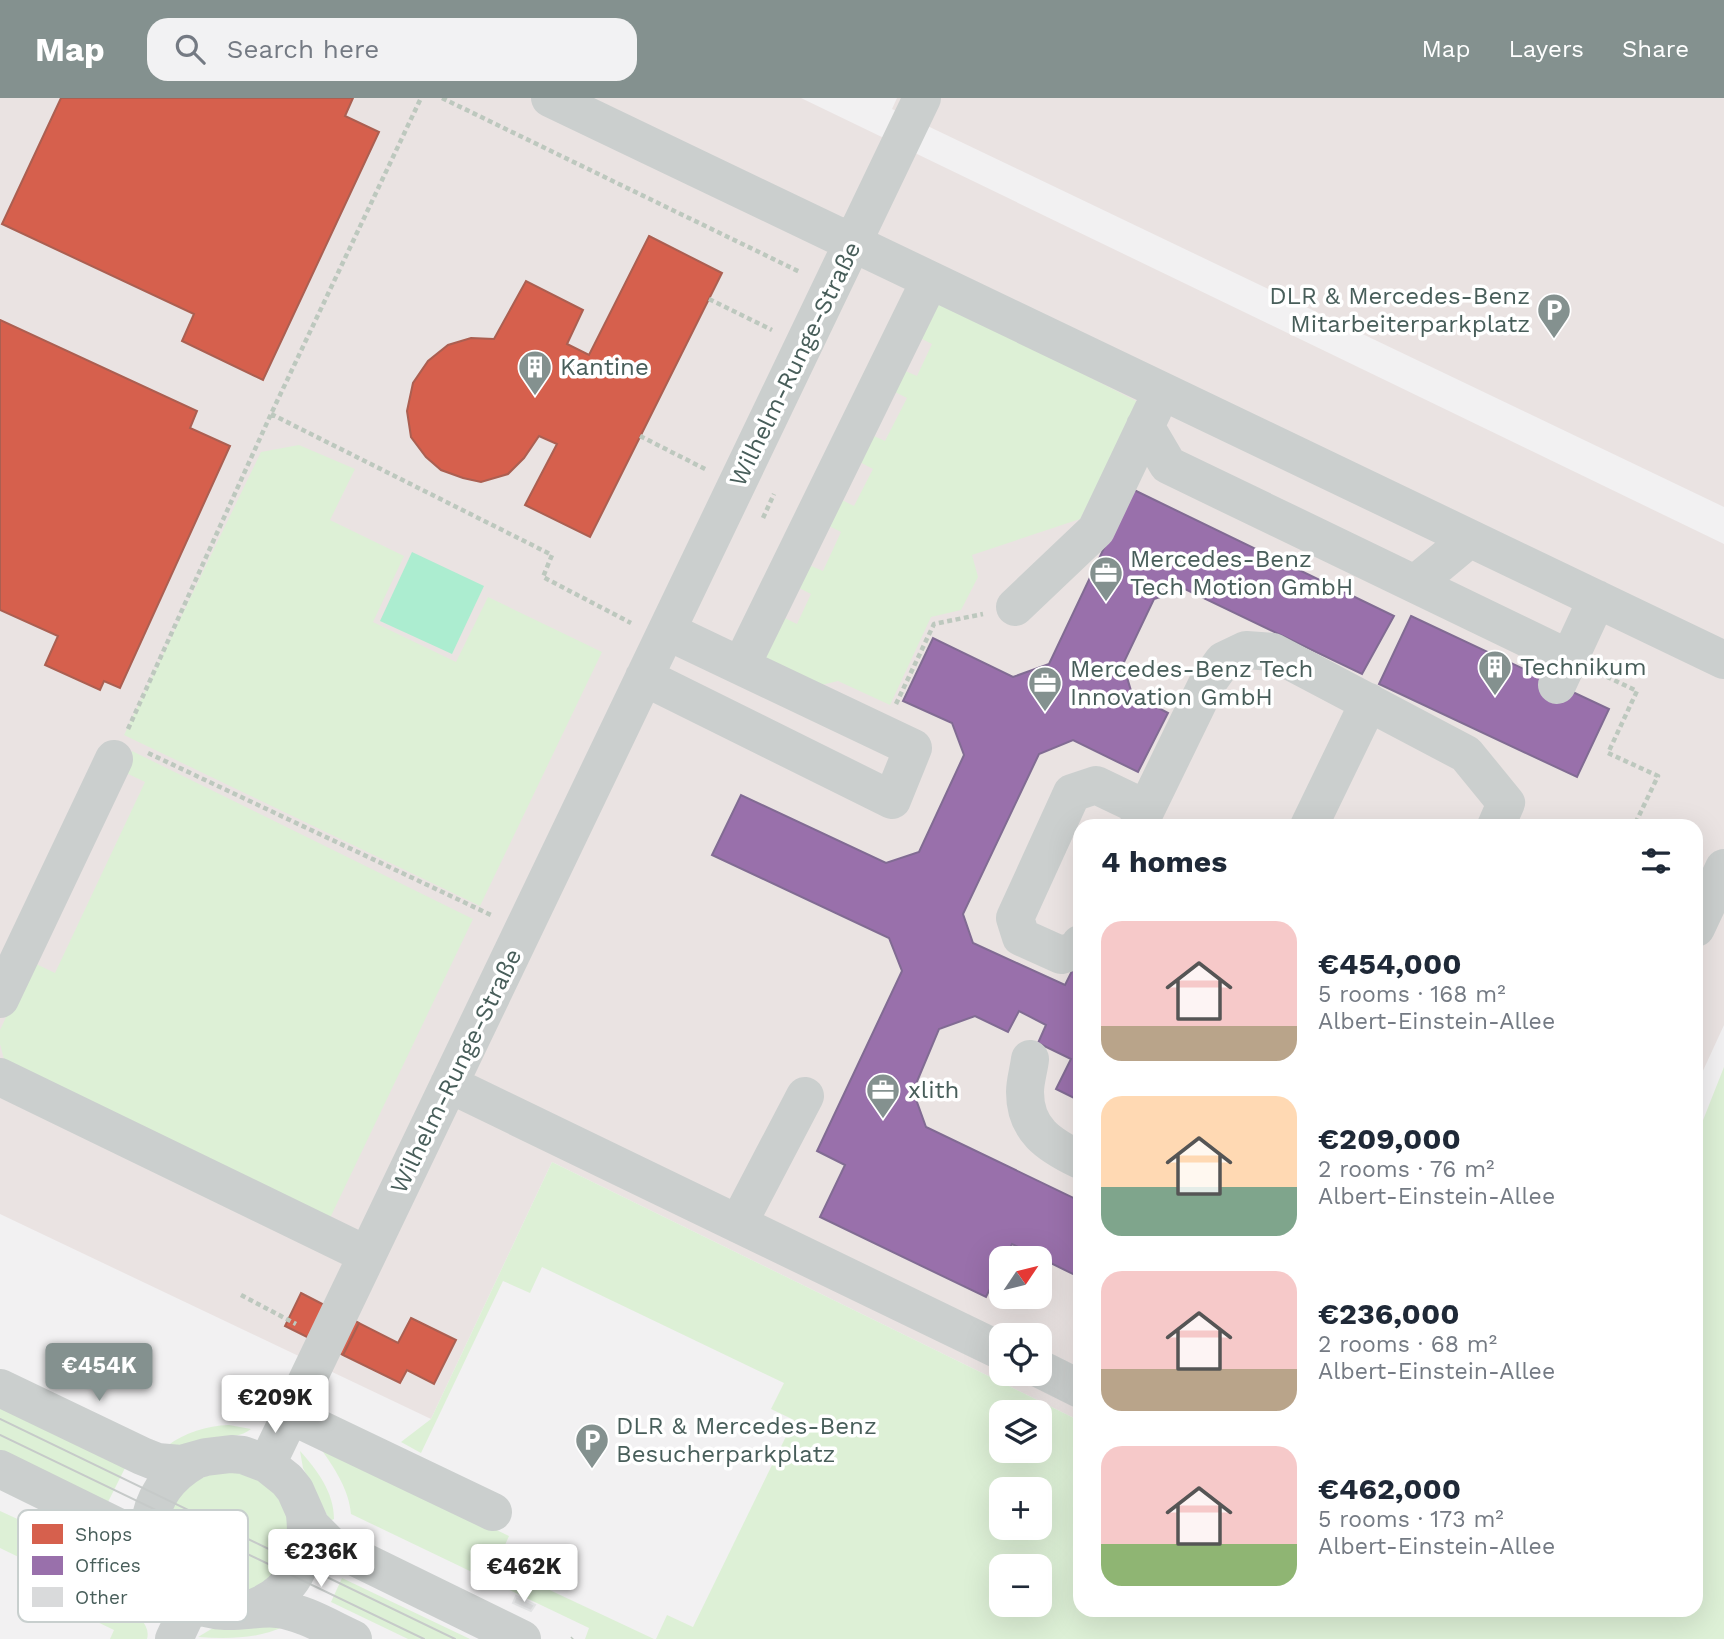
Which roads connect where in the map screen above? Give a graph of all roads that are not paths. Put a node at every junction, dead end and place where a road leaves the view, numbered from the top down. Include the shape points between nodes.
1 (550, 98) edge
2 (922, 98) edge
3 (853, 242) junction
4 (930, 280) junction
5 (1162, 392) junction
6 (1145, 426) junction
7 (1469, 539) junction
8 (1415, 584) junction
9 (1597, 600) junction
10 (1015, 607) road end
11 (649, 627) junction
12 (1724, 660) edge
13 (741, 666) junction
14 (645, 677) junction
15 (1370, 702) junction
16 (119, 750) road end
17 (1142, 818) edge
18 (1312, 819) edge
19 (1499, 819) edge
20 (1724, 868) edge
21 (1703, 912) edge
22 (1073, 951) edge
23 (0, 999) edge
24 (1030, 1059) dead end
25 (0, 1077) edge
26 (449, 1084) junction
27 (805, 1096) dead end
28 (1073, 1157) edge
29 (738, 1224) junction
30 (367, 1255) junction
31 (989, 1345) edge
32 (1052, 1375) edge
33 (1073, 1386) edge
34 (0, 1388) edge
35 (290, 1415) junction
36 (194, 1461) junction
37 (267, 1464) junction
38 (0, 1469) edge
39 (83, 1510) edge
40 (153, 1510) edge
41 (493, 1512) dead end
42 (305, 1515) junction
43 (249, 1609) joint
44 (182, 1622) edge
45 (174, 1639) edge
46 (353, 1639) edge
47 (522, 1639) edge

1 - 3 street
2 - 3 street, Wilhelm-Runge-Straße
3 - 4 street
3 - 11 street, Wilhelm-Runge-Straße
4 - 5 street
4 - 13 street
5 - 6 street
5 - 7 street
6 - 8 street via 1168,465
6 - 10 street via 1096,530
7 - 8 street
7 - 9 street
8 - 9 street via 1563,672
9 - 12 street
11 - 13 street
11 - 14 street, Wilhelm-Runge-Straße
13 - 14 street via 913,748 892,800
14 - 26 street, Wilhelm-Runge-Straße
15 - 17 street via 1273,652 1246,650 1223,661 1208,682
15 - 18 street
15 - 19 street via 1466,754 1506,803
16 - 23 street
17 - 22 street via 1096,785 1072,793 1015,918 1021,937 1061,955
20 - 21 street
24 - 28 street via 1025,1092 1029,1115 1040,1136
25 - 30 street
26 - 29 street
26 - 30 street, Wilhelm-Runge-Straße
27 - 29 street
29 - 31 street
30 - 35 street, Wilhelm-Runge-Straße
32 - 33 street
34 - 36 street via 150,1460
35 - 37 street, Wilhelm-Runge-Straße
35 - 41 street
36 - 37 street via 231,1454
36 - 40 street via 173,1475
37 - 42 street via 295,1490
38 - 39 street
42 - 43 street via 304,1555 294,1577 273,1598
42 - 47 street via 318,1535 336,1549
43 - 46 street via 295,1613
44 - 45 street

